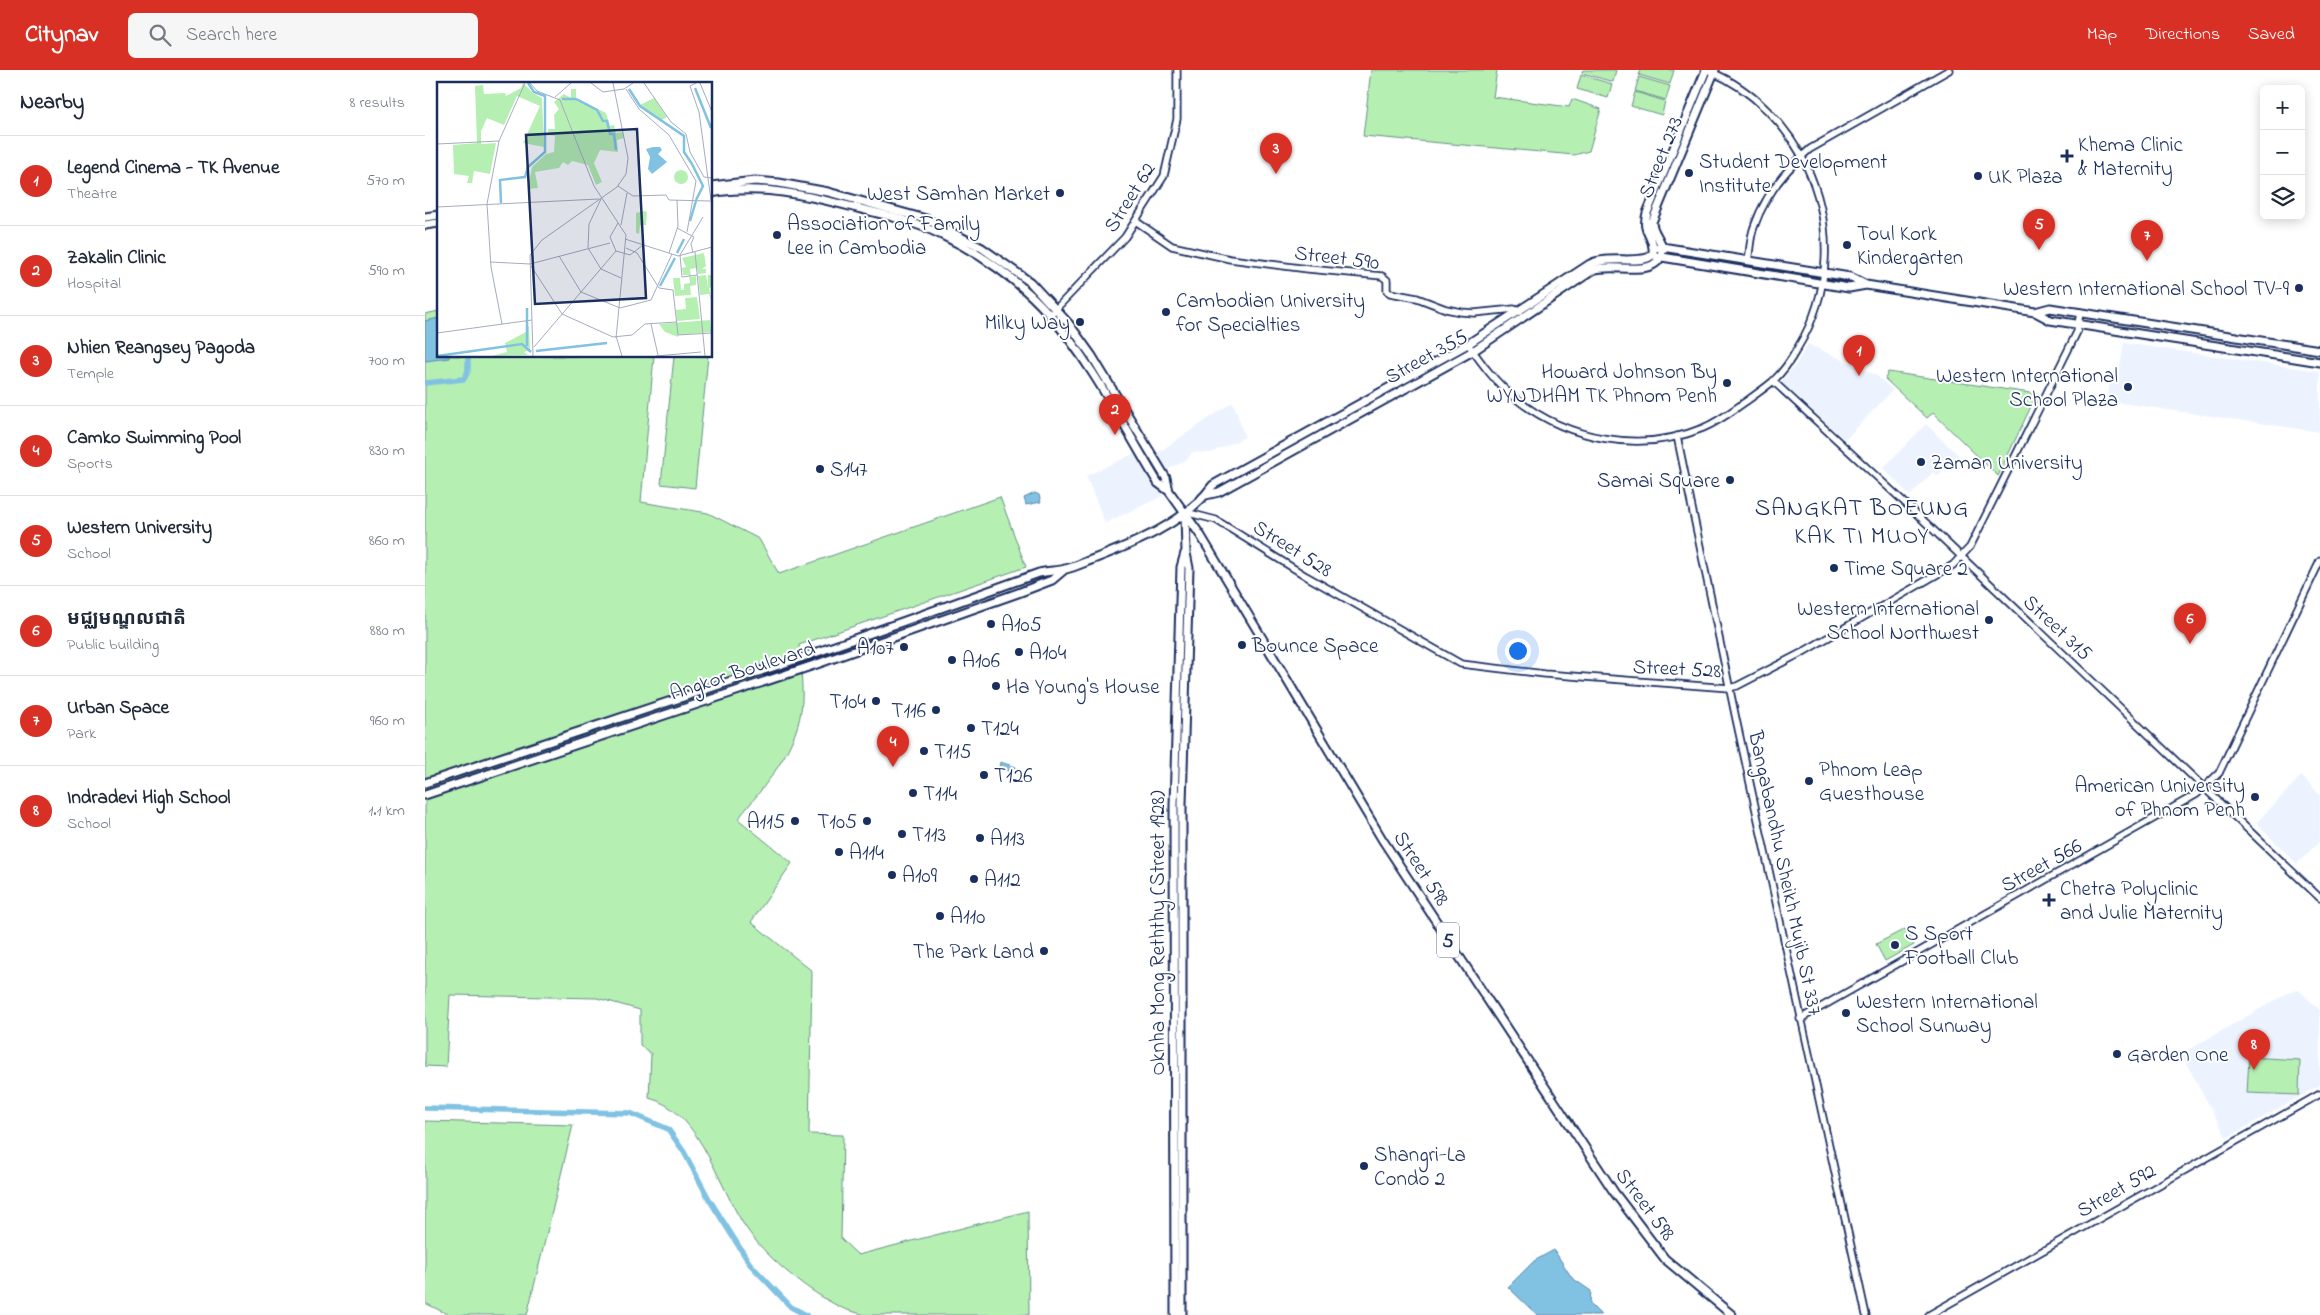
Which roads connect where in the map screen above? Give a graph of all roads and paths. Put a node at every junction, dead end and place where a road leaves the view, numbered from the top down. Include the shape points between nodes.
1 (1177, 70) edge
2 (1706, 70) edge
3 (1949, 70) edge
4 (1715, 72) edge
5 (1802, 156) junction
6 (713, 186) edge
7 (713, 193) edge
8 (1137, 222) junction
9 (1662, 247) junction
10 (1653, 251) junction
11 (1660, 258) junction
12 (1748, 261) junction
13 (1824, 273) junction
14 (1823, 284) junction
15 (1866, 285) junction
16 (1057, 309) junction
17 (2035, 312) junction
18 (2080, 312) junction
19 (1521, 314) junction
20 (1050, 315) junction
21 (2078, 324) junction
22 (1468, 344) junction
23 (2320, 350) edge
24 (1473, 351) junction
25 (2320, 362) edge
26 (1773, 381) junction
27 (1677, 436) junction
28 (1169, 491) junction
29 (1206, 495) junction
30 (1185, 512) junction
31 (1186, 552) junction
32 (1961, 557) junction
33 (2320, 561) edge
34 (1066, 569) junction
35 (1729, 688) junction
36 (601, 724) junction
37 (604, 735) junction
38 (1175, 780) junction
39 (1183, 780) junction
40 (425, 783) edge
41 (2206, 788) junction
42 (425, 795) edge
43 (2320, 898) edge
44 (1801, 1018) junction
45 (2320, 1094) edge
46 (1175, 1315) edge
47 (1182, 1315) edge
48 (1732, 1315) edge
49 (1865, 1315) edge
50 (1929, 1315) edge

1 - 8 street, Street 62 via 1177,119 1168,166
2 - 4 street
2 - 10 main road, Street 273 via 1647,213 1644,226
3 - 5 street
4 - 5 street via 1767,111
4 - 9 main road, Street 273 via 1653,222 1653,230
5 - 12 street via 1779,177 1753,227
5 - 13 street via 1821,207
6 - 16 main road via 742,181 787,184 926,219 965,238 1007,265
7 - 20 main road via 755,189 795,193 923,227 958,244 1002,272
8 - 16 street, Street 62 via 1111,254
8 - 19 street, Street 590 via 1172,246 1239,260 1382,276 1387,280 1390,294 1417,298 1461,312
9 - 10 main road, Street 355
9 - 11 main road
9 - 12 main road, Street 355
10 - 11 main road
10 - 19 main road, Street 355 via 1644,260 1612,258 1595,261
11 - 14 main road
11 - 19 main road, Street 355 via 1655,265 1646,268 1593,270
12 - 13 main road, Street 355
13 - 14 street
13 - 15 main road, Street 355 via 1851,277
14 - 15 main road via 1849,288
14 - 26 street via 1804,338
15 - 17 main road
16 - 20 street, Street 62
16 - 28 main road via 1092,356 1166,478
17 - 18 main road via 2051,308
17 - 21 main road via 2050,320
18 - 21 street, Street 528
18 - 23 main road
19 - 22 main road, Street 355
19 - 24 main road, Street 355
20 - 28 main road via 1088,368 1159,483
21 - 25 main road
21 - 32 street, Street 528 via 2077,332 1970,546
22 - 24 street
22 - 29 main road, Street 355 via 1213,485
24 - 27 street via 1516,399 1563,427 1598,438 1617,440 1647,441
24 - 29 main road, Street 355 via 1219,492
26 - 27 street via 1718,421
26 - 32 street, Street 315
27 - 35 street, Bangabandhu Sheikh Mujib St 337
28 - 30 main road, Street 598
29 - 30 main road, Street 355
30 - 31 main road, Oknha Mong Reththy (Street 1928)
30 - 34 main road, Angkor Boulevard via 1119,549
30 - 35 street, Street 528 via 1215,520 1305,576 1461,664 1554,675
30 - 48 main road, Street 598 / 5 via 1382,839 1614,1192 1665,1258
31 - 38 main road, Oknha Mong Reththy (Street 1928) via 1181,567
31 - 39 main road, Oknha Mong Reththy (Street 1928) via 1189,568
32 - 35 street, Street 528 via 1953,565 1803,652
32 - 41 street, Street 315
33 - 41 street, Street 566 via 2219,773
34 - 36 main road, Angkor Boulevard via 1039,573 815,653
34 - 37 main road, Angkor Boulevard via 1052,580 1018,593
35 - 44 street, Bangabandhu Sheikh Mujib St 337
36 - 37 main road
36 - 40 main road, Angkor Boulevard
37 - 42 main road, Angkor Boulevard
38 - 39 main road
38 - 46 main road, Oknha Mong Reththy (Street 1928)
39 - 47 main road, Oknha Mong Reththy (Street 1928)
41 - 43 street, Street 315
41 - 44 street, Street 566
44 - 49 street, Bangabandhu Sheikh Mujib St 337
45 - 50 street, Street 592

